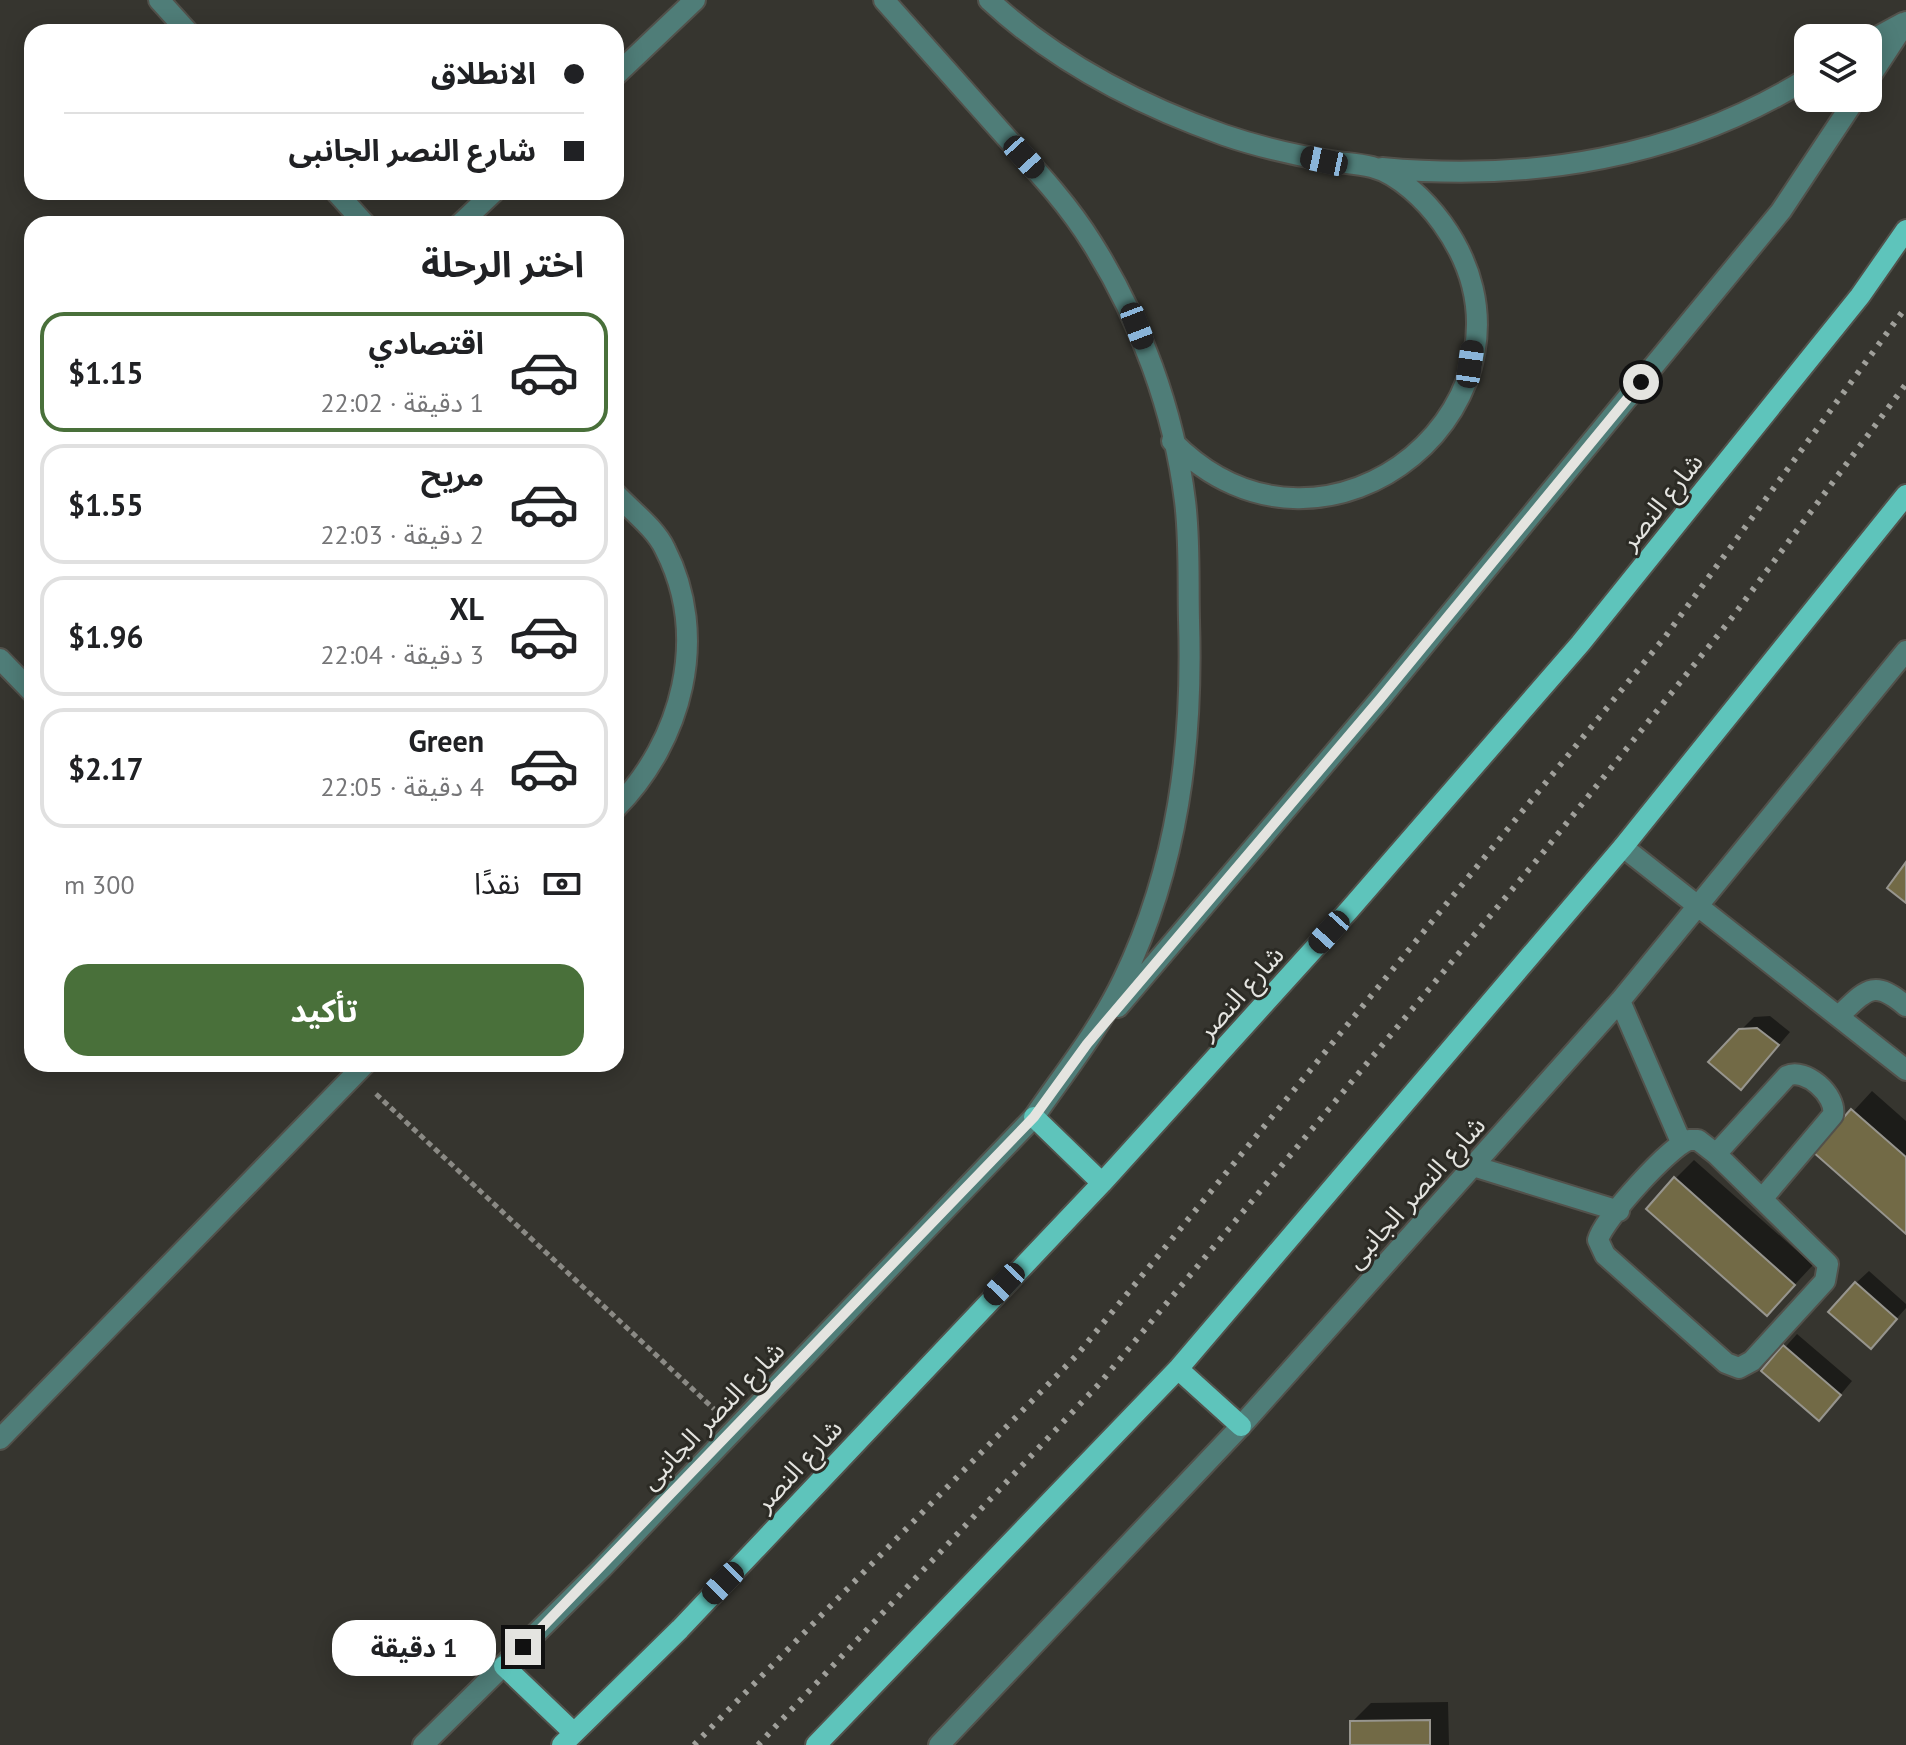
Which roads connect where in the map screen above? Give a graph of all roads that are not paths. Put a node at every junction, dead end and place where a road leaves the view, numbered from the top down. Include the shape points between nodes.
1 (159, 0) edge
2 (695, 0) edge
3 (884, 0) edge
4 (989, 0) edge
5 (1906, 21) edge
6 (181, 24) edge
7 (1882, 34) edge
8 (1882, 58) edge
9 (624, 67) edge
10 (1794, 85) edge
11 (1847, 112) edge
12 (1373, 167) junction
13 (343, 200) edge
14 (486, 200) edge
15 (358, 216) edge
16 (468, 216) edge
17 (1906, 230) edge
18 (1172, 441) junction
19 (1906, 495) edge
20 (624, 503) edge
21 (1906, 651) edge
22 (0, 659) edge
23 (24, 684) edge
24 (624, 800) edge
25 (1623, 847) junction
26 (1697, 906) junction
27 (1620, 1001) junction
28 (1906, 1006) edge
29 (1840, 1015) junction
30 (1087, 1044) junction
31 (1906, 1070) edge
32 (357, 1072) edge
33 (1034, 1117) junction
34 (1681, 1142) junction
35 (1716, 1154) junction
36 (1473, 1166) junction
37 (1102, 1183) junction
38 (1762, 1199) junction
39 (1619, 1211) junction
40 (1178, 1369) junction
41 (1241, 1426) junction
42 (0, 1439) edge
43 (504, 1666) junction
44 (568, 1739) edge
45 (423, 1745) edge
46 (816, 1745) edge
47 (939, 1745) edge

1 - 6 street
2 - 9 street
3 - 18 street via 1064,202 1091,242 1137,326
4 - 12 street via 1083,69 1182,120 1276,150
5 - 7 street
5 - 8 street
10 - 12 street via 1709,127 1600,160 1487,173
11 - 30 street via 1781,211 1380,699
12 - 18 street via 1422,201 1457,249 1468,276 1474,320 1470,364 1448,418 1408,462 1383,479 1327,497 1282,497 1239,488 1212,475
13 - 15 street
14 - 16 street
17 - 37 main road, شارع النصر via 1860,296 1580,644
18 - 30 street via 1185,498 1190,558 1192,674 1183,788 1156,900 1123,980
19 - 25 main road
20 - 24 street via 665,547 684,606 686,668 672,728 641,782
21 - 26 street, شارع النصر الجانبى
22 - 23 street
25 - 26 street
25 - 40 main road
26 - 27 street, شارع النصر الجانبى
26 - 29 street
27 - 34 street
27 - 36 street, شارع النصر الجانبى
28 - 29 street via 1890,992 1875,989
29 - 31 street
30 - 33 street, شارع النصر الجانبى
32 - 42 street
33 - 37 main road
33 - 43 street, شارع النصر الجانبى
34 - 35 street via 1698,1140
34 - 39 street
35 - 38 street
35 - 38 street via 1787,1076 1807,1076 1832,1100 1833,1115
36 - 39 street
36 - 41 street, شارع النصر الجانبى
37 - 44 main road, شارع النصر via 680,1629
38 - 39 street via 1829,1270 1825,1281 1752,1361 1739,1368 1726,1363 1605,1255 1600,1232
40 - 41 main road
40 - 46 main road
41 - 47 street, شارع النصر الجانبى
43 - 44 main road
43 - 45 street, شارع النصر الجانبى

